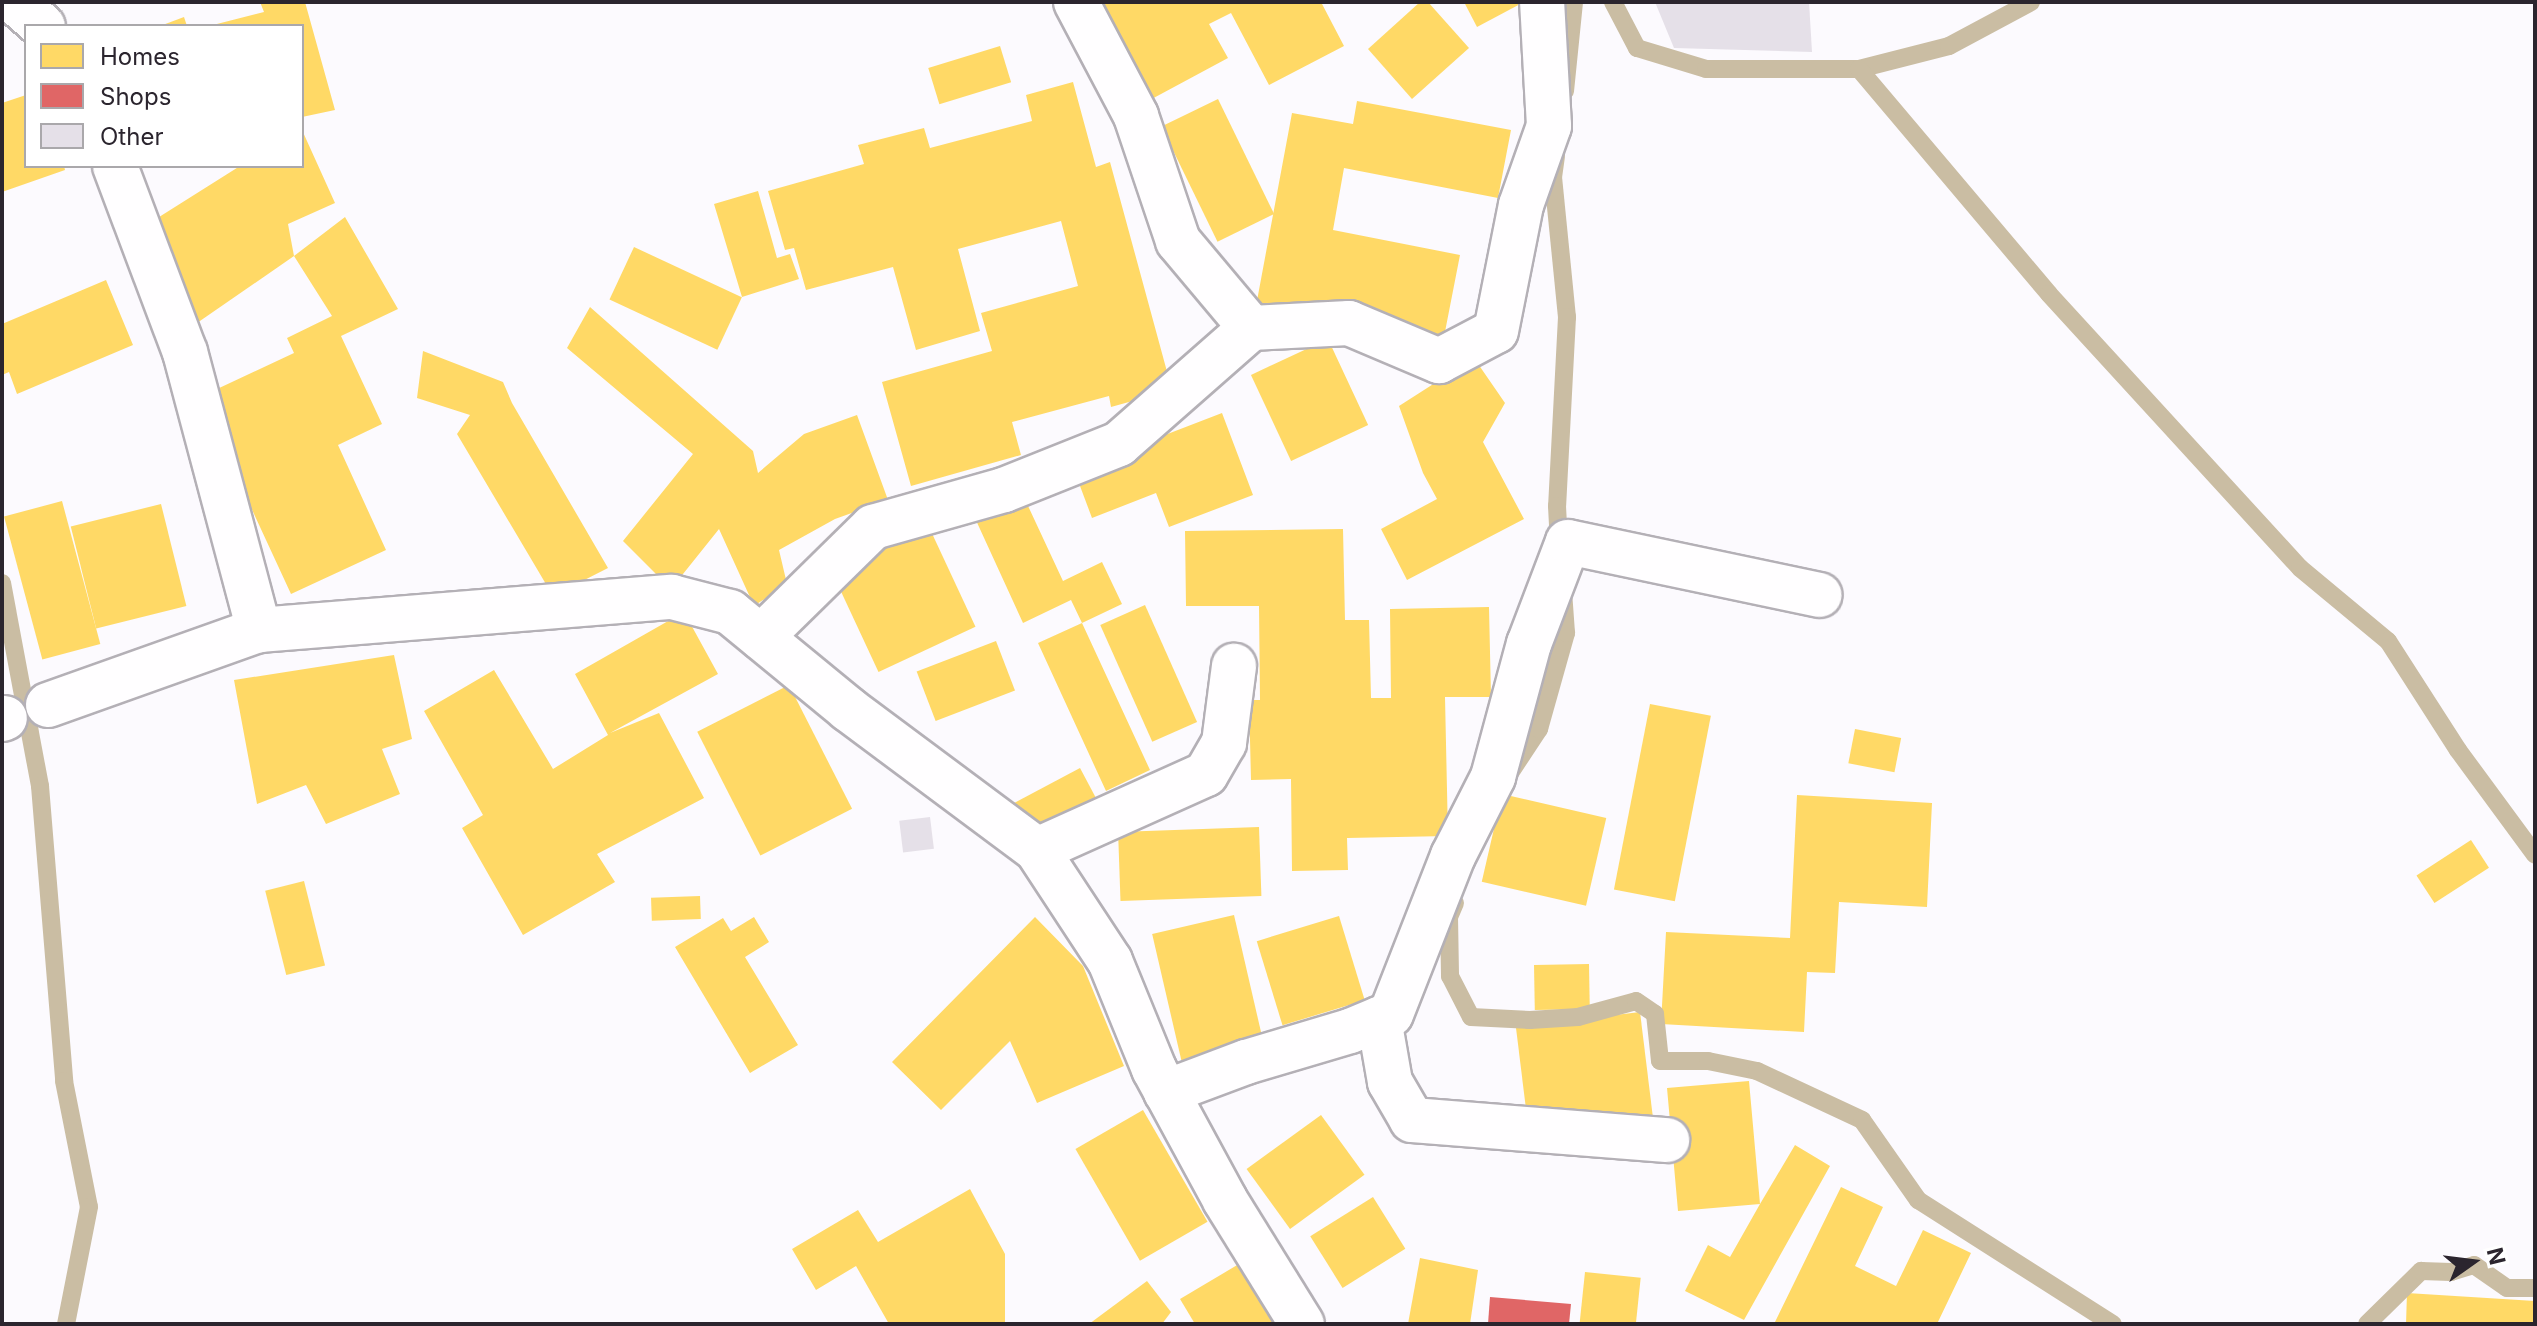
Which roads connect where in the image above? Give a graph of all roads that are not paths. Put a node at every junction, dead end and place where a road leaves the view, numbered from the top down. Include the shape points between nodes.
1 (15, 2) edge
2 (1076, 2) edge
3 (1542, 2) edge
4 (41, 24) edge
5 (116, 168) edge
6 (1251, 328) junction
7 (1819, 595) dead end
8 (259, 630) junction
9 (761, 637) junction
10 (1234, 666) dead end
11 (48, 705) dead end
12 (1037, 850) junction
13 (1379, 1019) junction
14 (1166, 1092) junction
15 (1667, 1140) dead end
16 (1302, 1324) edge

1 - 4 street
2 - 6 street via 1136,116 1178,241
3 - 6 street via 1549,126 1521,205 1496,331 1439,361 1349,323
5 - 8 street via 185,352
6 - 9 street via 1119,444 1004,490 873,527
7 - 13 street via 1568,542 1529,644 1493,777 1453,856 1391,1014
8 - 9 street via 672,597 730,612
8 - 11 street
9 - 12 street
10 - 12 street via 1224,743 1206,774
12 - 14 street via 1110,961
13 - 14 street
13 - 15 street via 1390,1082 1412,1120
14 - 16 street

